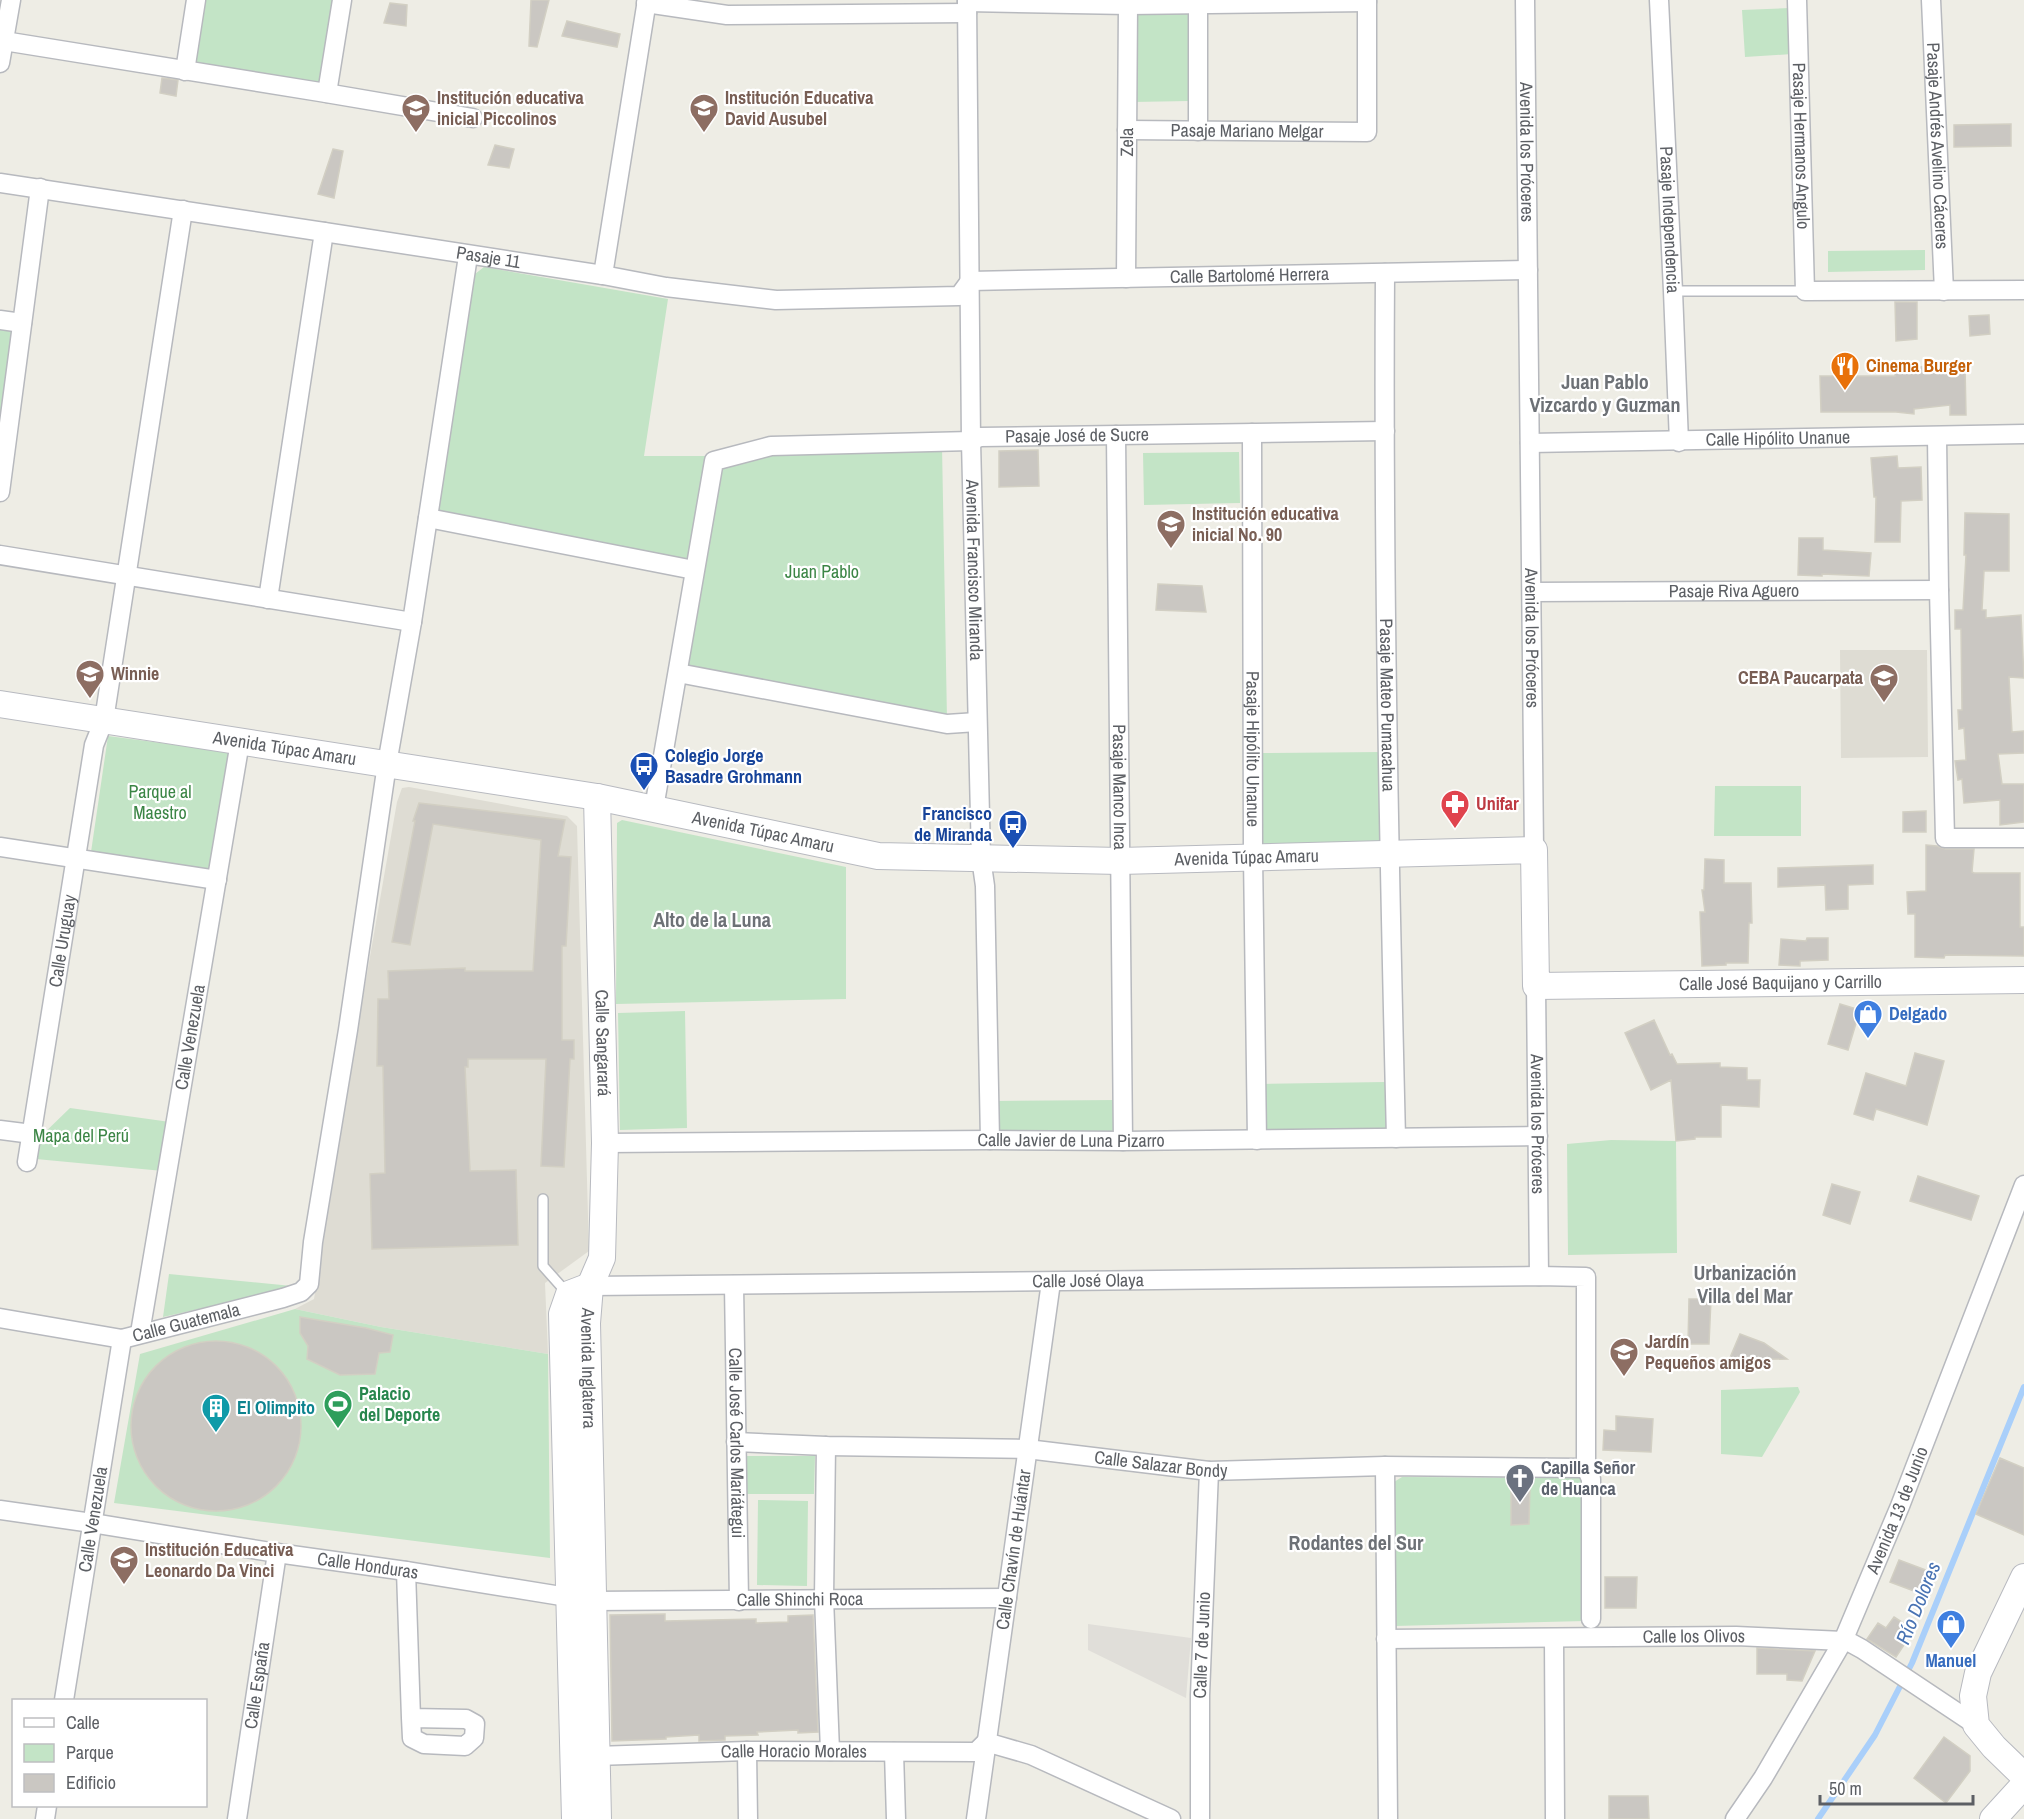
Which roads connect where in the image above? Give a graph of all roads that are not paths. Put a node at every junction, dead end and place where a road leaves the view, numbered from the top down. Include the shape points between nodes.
1 (10, 0) edge
2 (196, 0) edge
3 (342, 0) edge
4 (1525, 0) edge
5 (1659, 0) edge
6 (1797, 0) edge
7 (1931, 0) edge
8 (1367, 1) edge
9 (647, 2) edge
10 (1198, 3) junction
11 (967, 5) edge
12 (1128, 5) junction
13 (4, 41) junction
14 (0, 63) edge
15 (185, 71) junction
16 (327, 93) junction
17 (473, 118) dead end
18 (1127, 130) junction
19 (1198, 131) junction
20 (0, 183) edge
21 (40, 188) junction
22 (183, 210) junction
23 (324, 232) junction
24 (468, 255) junction
25 (1528, 270) junction
26 (1385, 273) junction
27 (603, 275) junction
28 (1126, 278) junction
29 (970, 281) junction
30 (2024, 290) edge
31 (1674, 291) junction
32 (1805, 291) junction
33 (1944, 291) junction
34 (0, 320) edge
35 (22, 323) junction
36 (1385, 431) junction
37 (1252, 433) junction
38 (2024, 434) edge
39 (1116, 435) junction
40 (1937, 437) junction
41 (971, 441) junction
42 (1679, 441) junction
43 (1530, 443) junction
44 (0, 492) edge
45 (428, 518) junction
46 (0, 555) edge
47 (694, 570) junction
48 (126, 575) junction
49 (1939, 590) junction
50 (1532, 592) junction
51 (268, 599) junction
52 (412, 622) junction
53 (678, 673) junction
54 (0, 705) edge
55 (104, 720) junction
56 (977, 722) junction
57 (240, 742) junction
58 (387, 764) junction
59 (597, 797) junction
60 (654, 808) junction
61 (2024, 838) edge
62 (0, 847) edge
63 (1534, 849) junction
64 (1389, 854) junction
65 (1253, 856) junction
66 (981, 858) junction
67 (77, 859) junction
68 (1120, 861) junction
69 (216, 880) junction
70 (2024, 980) edge
71 (1536, 986) junction
72 (0, 1130) edge
73 (32, 1134) junction
74 (1538, 1136) junction
75 (1396, 1138) junction
76 (990, 1140) junction
77 (1257, 1140) junction
78 (1123, 1142) junction
79 (605, 1143) junction
80 (27, 1162) dead end
81 (2024, 1185) edge
82 (543, 1199) dead end
83 (1539, 1276) junction
84 (1051, 1282) junction
85 (734, 1285) junction
86 (579, 1290) junction
87 (0, 1318) edge
88 (140, 1333) junction
89 (123, 1339) junction
90 (736, 1442) junction
91 (826, 1446) junction
92 (1028, 1449) junction
93 (1385, 1466) junction
94 (1586, 1468) junction
95 (1209, 1471) junction
96 (0, 1510) edge
97 (92, 1523) junction
98 (277, 1553) junction
99 (406, 1571) junction
100 (2024, 1577) edge
101 (824, 1598) junction
102 (1007, 1598) junction
103 (580, 1599) junction
104 (739, 1601) junction
105 (1592, 1619) dead end
106 (1554, 1638) junction
107 (1386, 1640) junction
108 (1843, 1641) junction
109 (64, 1699) edge
110 (411, 1718) dead end
111 (1976, 1725) junction
112 (986, 1742) junction
113 (747, 1751) junction
114 (830, 1751) junction
115 (894, 1752) junction
116 (596, 1756) junction
117 (2024, 1776) edge
118 (2024, 1785) edge
119 (237, 1819) edge
120 (575, 1819) edge
121 (598, 1819) edge
122 (748, 1819) edge
123 (896, 1819) edge
124 (976, 1819) edge
125 (1171, 1819) edge
126 (1200, 1819) edge
127 (1389, 1819) edge
128 (1555, 1819) edge
129 (1735, 1819) edge
130 (1993, 1819) edge

1 - 13 street
2 - 15 street
3 - 16 street
4 - 25 street, Avenida los Próceres
5 - 31 street, Pasaje Independencia
6 - 32 street, Pasaje Hermanos Angulo
7 - 33 street, Pasaje Andrés Avelino Cáceres
8 - 10 street
8 - 19 street, Pasaje Mariano Melgar via 1367,132
9 - 11 street via 727,15
9 - 27 street
10 - 12 street
10 - 19 street
11 - 12 street
11 - 29 street, Avenida Francisco Miranda
12 - 18 street, Zela
13 - 14 street
13 - 15 street
15 - 16 street
16 - 17 street
18 - 19 street, Pasaje Mariano Melgar
18 - 28 street, Zela
20 - 21 street, Pasaje 11
21 - 22 street, Pasaje 11
21 - 35 street
22 - 23 street, Pasaje 11
22 - 48 street, Calle Uruguay
23 - 24 street, Pasaje 11
23 - 51 street
24 - 27 street, Pasaje 11
24 - 45 street
25 - 26 street, Calle Bartolomé Herrera
25 - 43 street, Avenida los Próceres
26 - 28 street, Calle Bartolomé Herrera
26 - 36 street, Pasaje Mateo Pumacahua
27 - 29 street, Pasaje 11 via 776,300 958,296
28 - 29 street, Calle Bartolomé Herrera
29 - 41 street, Avenida Francisco Miranda
30 - 33 street
31 - 32 lane
31 - 42 street, Pasaje Independencia
32 - 33 street
34 - 35 street
35 - 44 street
36 - 37 street, Pasaje José de Sucre
36 - 64 street, Pasaje Mateo Pumacahua
37 - 39 street, Pasaje José de Sucre
37 - 65 street, Pasaje Hipólito Unanue
38 - 40 street, Calle Hipólito Unanue
39 - 41 street, Pasaje José de Sucre via 980,437
39 - 68 street, Pasaje Manco Inca
40 - 42 street, Calle Hipólito Unanue
40 - 49 street
41 - 47 street, Pasaje José de Sucre via 771,446 714,461
41 - 56 street, Avenida Francisco Miranda
42 - 43 street, Calle Hipólito Unanue
43 - 50 street, Avenida los Próceres
45 - 47 street
45 - 52 street
46 - 48 street
47 - 53 street
48 - 51 street
48 - 55 street, Calle Uruguay
49 - 50 street, Pasaje Riva Aguero
49 - 61 street via 1945,838
50 - 63 street, Avenida los Próceres
51 - 52 street
52 - 58 street
53 - 56 street via 947,724
53 - 60 street
54 - 55 street, Avenida Túpac Amaru
55 - 57 street, Avenida Túpac Amaru
55 - 67 street, Calle Uruguay via 94,745
56 - 66 street, Avenida Francisco Miranda
57 - 58 street, Avenida Túpac Amaru
57 - 69 street, Calle Venezuela
58 - 59 street, Avenida Túpac Amaru
58 - 88 street, Calle Guatemala via 309,1284 302,1292 283,1298
59 - 60 street, Avenida Túpac Amaru
59 - 79 street, Calle Sangarará
60 - 66 street, Avenida Túpac Amaru via 879,856
62 - 67 street
63 - 64 street, Avenida Túpac Amaru
63 - 71 street, Avenida los Próceres
64 - 65 street, Avenida Túpac Amaru
64 - 75 street, Pasaje Mateo Pumacahua
65 - 68 street, Avenida Túpac Amaru
65 - 77 street, Pasaje Hipólito Unanue
66 - 68 street, Avenida Túpac Amaru
66 - 76 street, Avenida Francisco Miranda via 985,874
67 - 69 street
67 - 73 street, Calle Uruguay
68 - 78 street, Pasaje Manco Inca
69 - 88 street, Calle Venezuela
70 - 71 street, Calle José Baquijano y Carrillo
71 - 74 street, Avenida los Próceres
72 - 73 street
73 - 80 street, Calle Uruguay
74 - 75 street, Calle Javier de Luna Pizarro
74 - 83 street, Avenida los Próceres
75 - 77 street, Calle Javier de Luna Pizarro
76 - 78 street, Calle Javier de Luna Pizarro
76 - 79 street, Calle Javier de Luna Pizarro
77 - 78 street, Calle Javier de Luna Pizarro
79 - 86 street, Calle Sangarará via 602,1258
81 - 108 street, Avenida 13 de Junio via 1900,1506
82 - 86 lane via 543,1266
83 - 84 street, Calle José Olaya
83 - 94 street, Calle José Olaya via 1586,1277
84 - 85 street, Calle José Olaya
84 - 92 street, Calle Chavín de Huántar
85 - 86 street, Calle José Olaya
85 - 90 street, Calle José Carlos Mariátegui
86 - 103 street, Avenida Inglaterra via 587,1323
87 - 89 street, Calle Guatemala
88 - 89 street, Calle Guatemala
89 - 97 street, Calle Venezuela
90 - 91 street, Calle Salazar Bondy
90 - 104 street, Calle José Carlos Mariátegui
91 - 92 street, Calle Salazar Bondy
91 - 101 street
92 - 95 street, Calle Salazar Bondy
92 - 102 street, Calle Chavín de Huántar
93 - 94 street, Calle Salazar Bondy
93 - 95 street, Calle Salazar Bondy
93 - 107 street
94 - 105 street via 1591,1479
95 - 126 street, Calle 7 de Junio via 1200,1695
96 - 97 street, Calle Honduras
97 - 98 street, Calle Honduras
97 - 109 street, Calle Venezuela
98 - 99 street, Calle Honduras
98 - 119 street, Calle España
99 - 103 street, Calle Honduras
99 - 110 street
100 - 111 street via 1978,1673 1973,1696
101 - 102 street, Calle Shinchi Roca
101 - 104 street, Calle Shinchi Roca
101 - 114 street
102 - 112 street, Calle Chavín de Huántar
103 - 104 street, Calle Shinchi Roca
103 - 116 street, Avenida Inglaterra
103 - 120 street, Avenida Inglaterra
106 - 107 street, Calle los Olivos
106 - 108 street, Calle los Olivos via 1736,1635
106 - 128 street
107 - 127 street
108 - 111 street, Calle los Olivos via 1862,1648
108 - 129 street, Avenida 13 de Junio
111 - 117 street
112 - 115 street, Calle Horacio Morales via 976,1752
112 - 124 street, Calle Chavín de Huántar
112 - 125 street via 1031,1755
113 - 114 street, Calle Horacio Morales
113 - 116 street, Calle Horacio Morales
113 - 122 street
114 - 115 street, Calle Horacio Morales
115 - 123 street
116 - 121 street, Avenida Inglaterra
118 - 130 street

